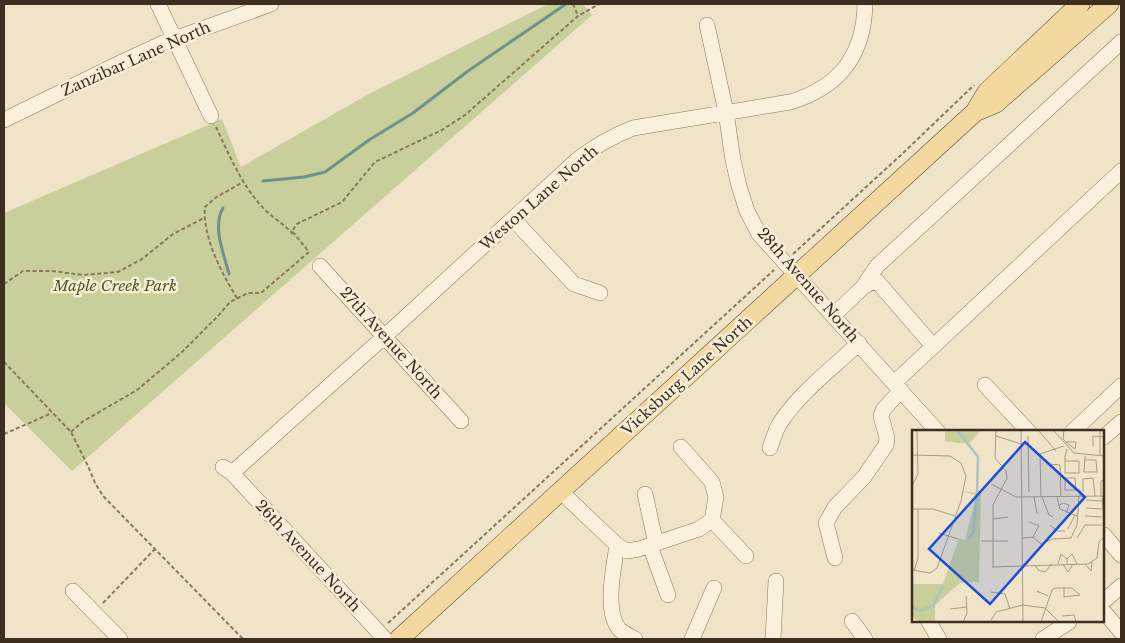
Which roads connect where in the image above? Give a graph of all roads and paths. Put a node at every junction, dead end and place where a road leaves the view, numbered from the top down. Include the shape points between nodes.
1 (158, 4) edge
2 (271, 4) edge
3 (573, 4) edge
4 (599, 4) edge
5 (865, 4) edge
6 (1080, 4) edge
7 (1109, 4) edge
8 (578, 16) junction
9 (707, 25) dead end
10 (176, 38) junction
11 (1121, 42) edge
12 (977, 81) dead end
13 (726, 112) junction
14 (975, 112) junction
15 (212, 116) joint
16 (4, 120) edge
17 (1121, 171) edge
18 (243, 182) junction
19 (204, 218) junction
20 (513, 218) junction
21 (309, 252) junction
22 (784, 262) junction
23 (320, 266) dead end
24 (798, 276) junction
25 (4, 284) edge
26 (863, 287) junction
27 (600, 293) dead end
28 (237, 298) junction
29 (834, 315) junction
30 (385, 336) junction
31 (859, 343) junction
32 (933, 346) junction
33 (4, 362) edge
34 (985, 385) dead end
35 (897, 386) junction
36 (1121, 386) edge
37 (52, 413) junction
38 (461, 421) dead end
39 (1121, 422) edge
40 (936, 430) edge
41 (1026, 430) edge
42 (1074, 430) edge
43 (71, 432) junction
44 (4, 434) edge
45 (1105, 436) edge
46 (681, 447) dead end
47 (770, 448) dead end
48 (227, 470) joint
49 (560, 491) junction
50 (645, 494) dead end
51 (712, 520) junction
52 (1105, 536) edge
53 (617, 545) junction
54 (653, 545) junction
55 (155, 549) junction
56 (1120, 549) edge
57 (746, 556) dead end
58 (835, 558) dead end
59 (776, 581) dead end
60 (1121, 586) edge
61 (714, 588) dead end
62 (73, 591) dead end
63 (668, 595) dead end
64 (1105, 600) edge
65 (94, 612) junction
66 (1105, 613) edge
67 (852, 621) dead end
68 (930, 623) edge
69 (1067, 623) edge
70 (1119, 625) edge
71 (382, 635) edge
72 (120, 639) edge
73 (243, 639) edge
74 (399, 639) edge
75 (635, 639) edge
76 (692, 639) edge
77 (774, 639) edge
78 (865, 639) edge
79 (938, 639) edge
80 (1043, 639) edge

1 - 10 street
2 - 10 street, Zanzibar Lane North
3 - 8 path
4 - 8 path
5 - 13 street, Weston Lane North via 864,24 856,51 825,87 809,97 790,102
6 - 14 main road, Vicksburg Lane North via 987,92
7 - 14 main road, Vicksburg Lane North via 996,103
8 - 21 path via 465,115 442,130 376,162 342,202 297,224 292,230
9 - 13 street, 28th Avenue North
10 - 15 street
10 - 16 street, Zanzibar Lane North
11 - 26 street via 877,266
12 - 22 path
13 - 20 street, Weston Lane North via 640,126 613,136 577,160
13 - 22 street, 28th Avenue North via 733,160 748,211 759,234
14 - 24 main road, Vicksburg Lane North
15 - 18 path
17 - 32 street
18 - 19 path via 205,207
18 - 21 path
19 - 25 path via 173,234 142,259 118,272 84,275 23,271
19 - 28 path via 218,266
20 - 27 street via 574,284
20 - 30 street, Weston Lane North
21 - 28 path via 261,294 248,293
22 - 24 street, 28th Avenue North
22 - 71 path
23 - 30 street, 27th Avenue North
24 - 29 street, 28th Avenue North
24 - 49 main road, Vicksburg Lane North
26 - 29 street
26 - 32 street via 876,280
28 - 43 path via 181,353 137,390 82,422
29 - 31 street, 28th Avenue North
30 - 38 street, 27th Avenue North
30 - 48 street, Weston Lane North
31 - 35 street, 28th Avenue North
31 - 47 street via 801,398 780,424
32 - 35 street
33 - 37 path
34 - 41 street
35 - 40 street, 28th Avenue North
35 - 58 street via 881,416 886,445 864,477 834,507 826,523
36 - 42 street
37 - 43 path
37 - 44 path
39 - 45 street
43 - 55 path via 98,490
46 - 51 street via 712,482 716,497
48 - 71 street, 26th Avenue North
49 - 53 street
49 - 74 main road, Vicksburg Lane North
50 - 54 street
51 - 54 street via 699,529
51 - 57 street
52 - 56 street
53 - 54 street via 628,551
53 - 75 street via 611,592 614,620 620,630
54 - 63 street
55 - 65 path
55 - 73 path
59 - 77 street
60 - 64 street
61 - 76 street
62 - 65 street
65 - 72 street
66 - 70 street
67 - 78 street
68 - 79 street
69 - 80 street

